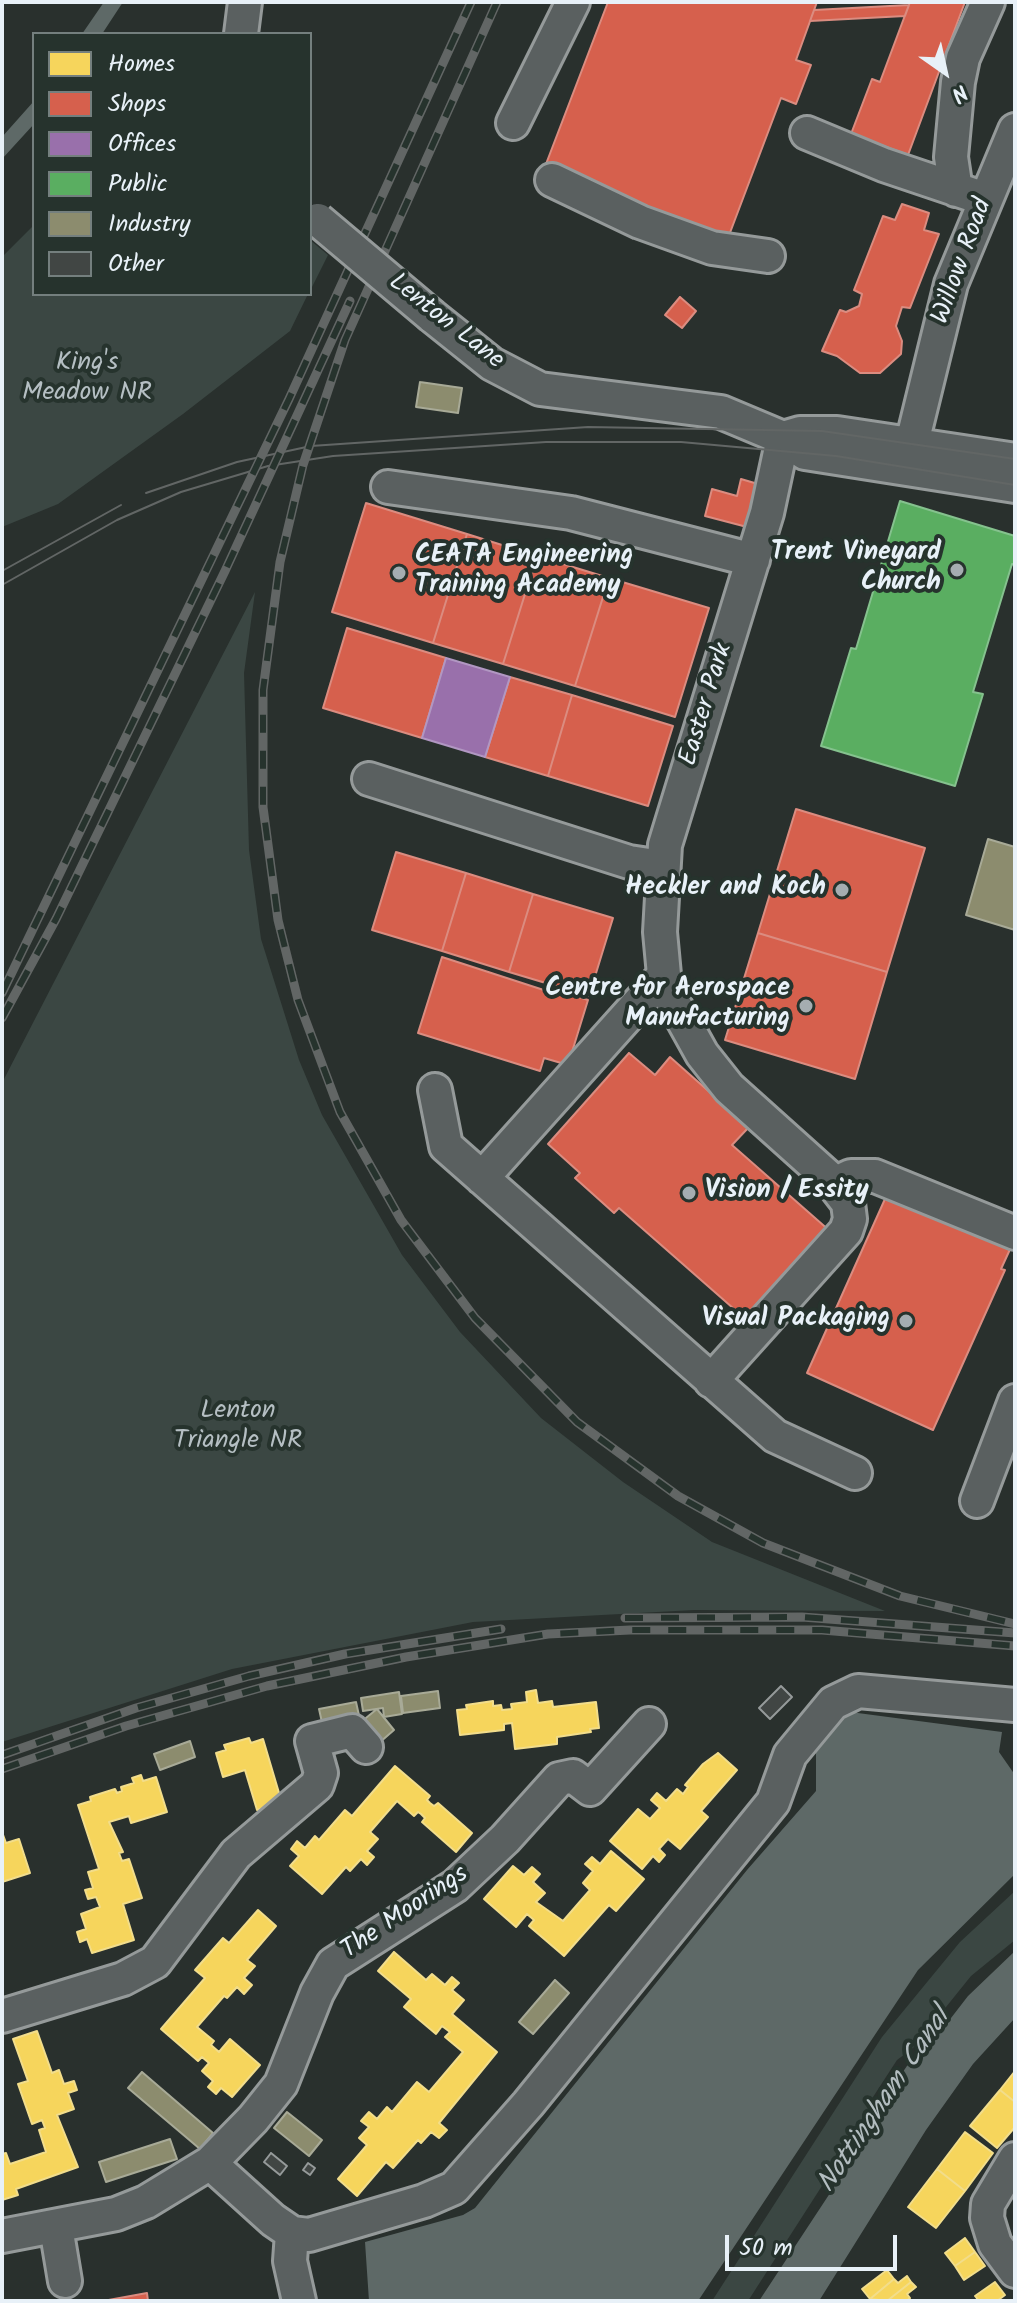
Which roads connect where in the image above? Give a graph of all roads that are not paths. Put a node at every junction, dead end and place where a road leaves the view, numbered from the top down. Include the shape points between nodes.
1 (245, 2) edge
2 (573, 2) edge
3 (988, 2) edge
4 (241, 32) edge
5 (513, 123) dead end
6 (1015, 130) edge
7 (807, 133) dead end
8 (552, 180) dead end
9 (956, 190) junction
10 (987, 199) junction
11 (314, 217) edge
12 (768, 256) dead end
13 (783, 438) junction
14 (912, 443) junction
15 (1015, 460) edge
16 (937, 473) junction
17 (1015, 486) edge
18 (388, 487) dead end
19 (753, 560) junction
20 (369, 779) dead end
21 (662, 867) junction
22 (664, 975) junction
23 (435, 1090) dead end
24 (482, 1178) junction
25 (834, 1184) junction
26 (1015, 1233) edge
27 (711, 1381) junction
28 (1015, 1401) edge
29 (855, 1473) dead end
30 (977, 1501) dead end
31 (1015, 1705) edge
32 (649, 1724) dead end
33 (366, 1747) dead end
34 (2, 2016) edge
35 (1015, 2159) edge
36 (210, 2163) junction
37 (56, 2227) junction
38 (292, 2233) junction
39 (2, 2236) edge
40 (1015, 2271) edge
41 (65, 2281) dead end
42 (299, 2301) edge

1 - 4 street
2 - 5 street
3 - 9 street via 958,82 951,157
6 - 10 street, Willow Road
7 - 9 street
8 - 12 street via 640,222 712,248
9 - 10 street
10 - 14 street, Willow Road via 951,284
11 - 13 street, Lenton Lane, bridge via 492,364 540,389 721,412
13 - 14 street via 837,433
13 - 16 street, Lenton Lane via 805,453
13 - 19 street, Easter Park
14 - 15 street
14 - 16 street
16 - 17 street, Lenton Lane
18 - 19 street via 571,513
19 - 21 street, Easter Park
20 - 21 street via 629,862
21 - 22 street, Easter Park
22 - 24 street
22 - 25 street, Easter Park via 683,1023 711,1067
23 - 24 street via 446,1146
24 - 27 street
25 - 26 street via 851,1176 875,1176
25 - 27 street, Easter Park via 848,1203 846,1231
27 - 29 street via 775,1436
28 - 30 street
31 - 38 street via 858,1691 833,1703 790,1755 773,1802 468,2175 454,2188 424,2201 309,2235
32 - 36 street, The Moorings via 590,1789 573,1776 559,1779 455,1886 333,1964 281,2084
33 - 34 street via 352,1731 312,1741 321,1773 317,1785 236,1854 155,1962 123,1979
35 - 40 street via 988,2204 987,2218 995,2244
36 - 37 street via 146,2202
36 - 38 street
37 - 39 street
37 - 41 street
38 - 42 street via 290,2261

